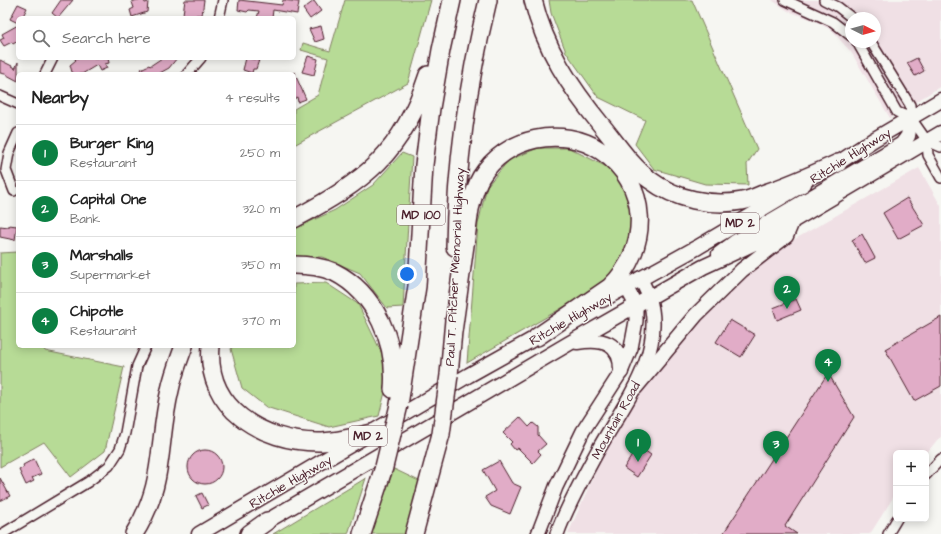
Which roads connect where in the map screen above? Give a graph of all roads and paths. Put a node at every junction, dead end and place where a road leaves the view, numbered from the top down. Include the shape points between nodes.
1 (222, 0) edge
2 (452, 0) edge
3 (488, 0) edge
4 (533, 0) edge
5 (785, 0) edge
6 (824, 0) edge
7 (845, 14) edge
8 (220, 16) edge
9 (446, 26) junction
10 (845, 31) edge
11 (860, 48) edge
12 (875, 48) edge
13 (52, 60) edge
14 (199, 60) edge
15 (46, 72) edge
16 (189, 72) edge
17 (0, 96) edge
18 (941, 100) edge
19 (16, 103) edge
20 (911, 118) junction
21 (941, 133) edge
22 (16, 137) edge
23 (927, 141) junction
24 (941, 147) edge
25 (838, 163) junction
26 (941, 178) edge
27 (14, 191) dead end
28 (296, 218) edge
29 (793, 220) junction
30 (296, 265) edge
31 (703, 267) junction
32 (640, 278) junction
33 (626, 287) junction
34 (649, 298) junction
35 (636, 305) junction
36 (453, 332) junction
37 (537, 337) junction
38 (568, 344) junction
39 (145, 348) edge
40 (183, 348) edge
41 (211, 348) edge
42 (621, 372) junction
43 (635, 388) junction
44 (395, 407) junction
45 (372, 433) junction
46 (441, 434) junction
47 (941, 459) edge
48 (929, 472) edge
49 (267, 521) junction
50 (895, 522) edge
51 (2, 534) edge
52 (134, 534) edge
53 (199, 534) edge
54 (245, 534) edge
55 (249, 534) edge
56 (362, 534) edge
57 (414, 534) edge
58 (420, 534) edge
59 (538, 534) edge
60 (557, 534) edge
61 (888, 534) edge

1 - 8 street
2 - 9 highway, MD 100
3 - 36 highway, Paul T. Pitcher Memorial Highway / MD 100 via 465,111 458,168
4 - 25 highway via 538,22 565,78 635,166 666,190 701,202 742,201 792,184
5 - 10 street via 833,22
6 - 7 street
9 - 28 highway via 422,94 400,136 385,156 365,175 331,199
9 - 44 highway, MD 100 via 424,165 417,286
11 - 20 street via 897,112
12 - 20 street via 910,105
13 - 15 street
14 - 16 street
17 - 19 street
18 - 20 main road, Ritchie Highway / MD 2
20 - 23 street
20 - 25 main road, Ritchie Highway / MD 2
20 - 31 main road via 908,136 902,144 735,242
21 - 23 main road, Ritchie Highway / MD 2
22 - 27 street via 9,153 6,170
23 - 24 street
23 - 26 street via 928,155
23 - 29 main road, Ritchie Highway / MD 2
25 - 32 main road, Ritchie Highway / MD 2 via 698,247
29 - 31 main road, Ritchie Highway / MD 2 via 757,242
29 - 43 main road via 786,236 742,270 696,315
30 - 44 highway via 333,271 348,281 374,308 390,343
31 - 34 main road, Ritchie Highway / MD 2
32 - 33 main road, Ritchie Highway / MD 2
32 - 34 main road, Mountain Road
33 - 35 main road
33 - 37 main road, Ritchie Highway / MD 2
34 - 35 main road, Ritchie Highway / MD 2
34 - 43 main road, Mountain Road via 652,318 650,343
35 - 38 main road, Ritchie Highway / MD 2
35 - 42 main road, Mountain Road via 633,339
36 - 37 highway via 470,208 481,177 501,155 526,142 539,138 572,139 601,151 625,174 637,202 640,216 639,234 636,248 620,277 610,287
36 - 46 highway, Paul T. Pitcher Memorial Highway / MD 100, bridge
37 - 45 main road, Ritchie Highway / MD 2
38 - 42 main road via 592,340 607,342 619,357
38 - 49 main road, Ritchie Highway / MD 2
39 - 51 street via 137,366 125,434 120,449 109,466 88,482
40 - 52 highway via 169,390 159,474 147,510
41 - 45 highway via 212,370 218,389 228,406 259,430 278,437 318,442
42 - 59 main road, Mountain Road via 583,432 556,487
43 - 60 main road, Mountain Road via 598,452
44 - 56 highway, MD 100, bridge via 384,467
45 - 53 main road, Ritchie Highway / MD 2
46 - 57 highway
46 - 58 highway, Paul T. Pitcher Memorial Highway / MD 100
47 - 48 street
49 - 54 main road, Ritchie Highway / MD 2
49 - 55 highway
50 - 61 street

